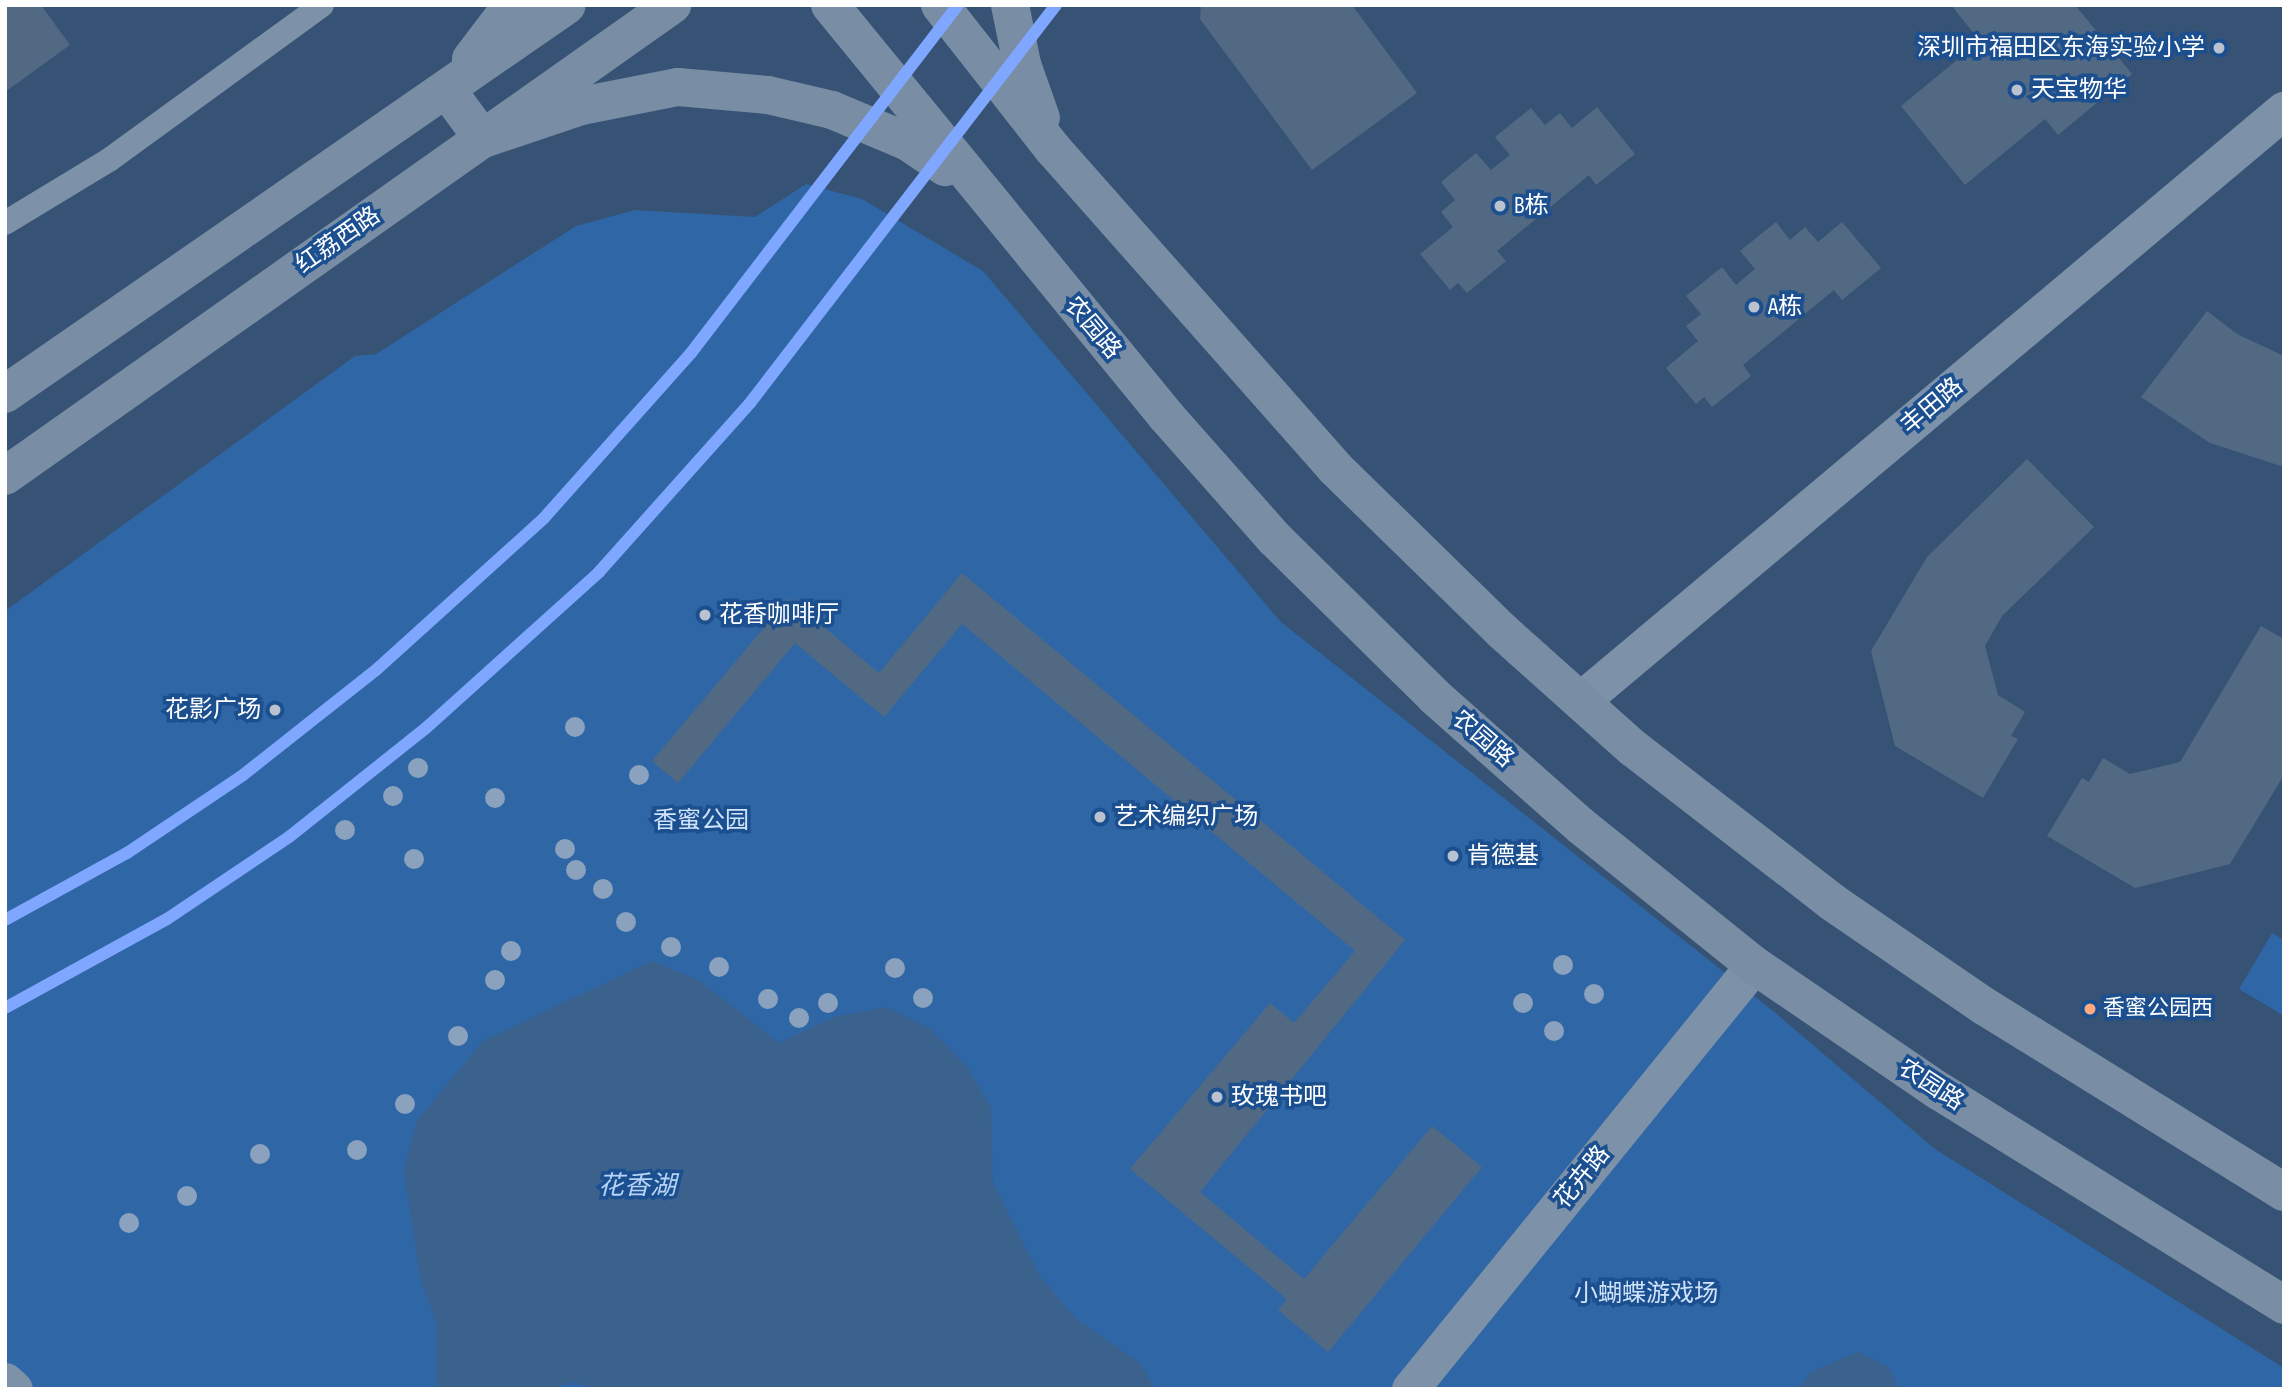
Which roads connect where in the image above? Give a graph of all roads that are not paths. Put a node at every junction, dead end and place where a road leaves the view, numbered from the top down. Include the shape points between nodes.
1 (322, 5) edge
2 (512, 5) edge
3 (567, 5) edge
4 (672, 5) edge
5 (830, 5) edge
6 (940, 5) edge
7 (1010, 5) edge
8 (447, 90) junction
9 (2284, 110) edge
10 (483, 139) junction
11 (1053, 149) junction
12 (978, 190) junction
13 (5, 223) edge
14 (5, 394) edge
15 (5, 476) edge
16 (1581, 701) junction
17 (1754, 965) junction
18 (2284, 1192) edge
19 (2284, 1305) edge
20 (5, 1381) edge
21 (14, 1389) edge
22 (1410, 1389) edge

1 - 13 lane via 109,160
2 - 8 main road
3 - 8 main road
4 - 10 main road, 红荔西路
5 - 12 main road, 农园路
6 - 11 main road
7 - 11 main road via 1022,64
8 - 10 main road
8 - 14 main road
9 - 16 street, 丰田路
10 - 12 main road via 581,106 678,87 768,95 832,110 908,142
10 - 15 main road, 红荔西路
11 - 16 main road via 1335,468
12 - 17 main road, 农园路 via 1275,539 1434,696 1581,826
16 - 18 main road via 1707,808 1832,902 1984,1006
17 - 19 main road, 农园路 via 1939,1091
17 - 22 street, 花卉路
20 - 21 street

